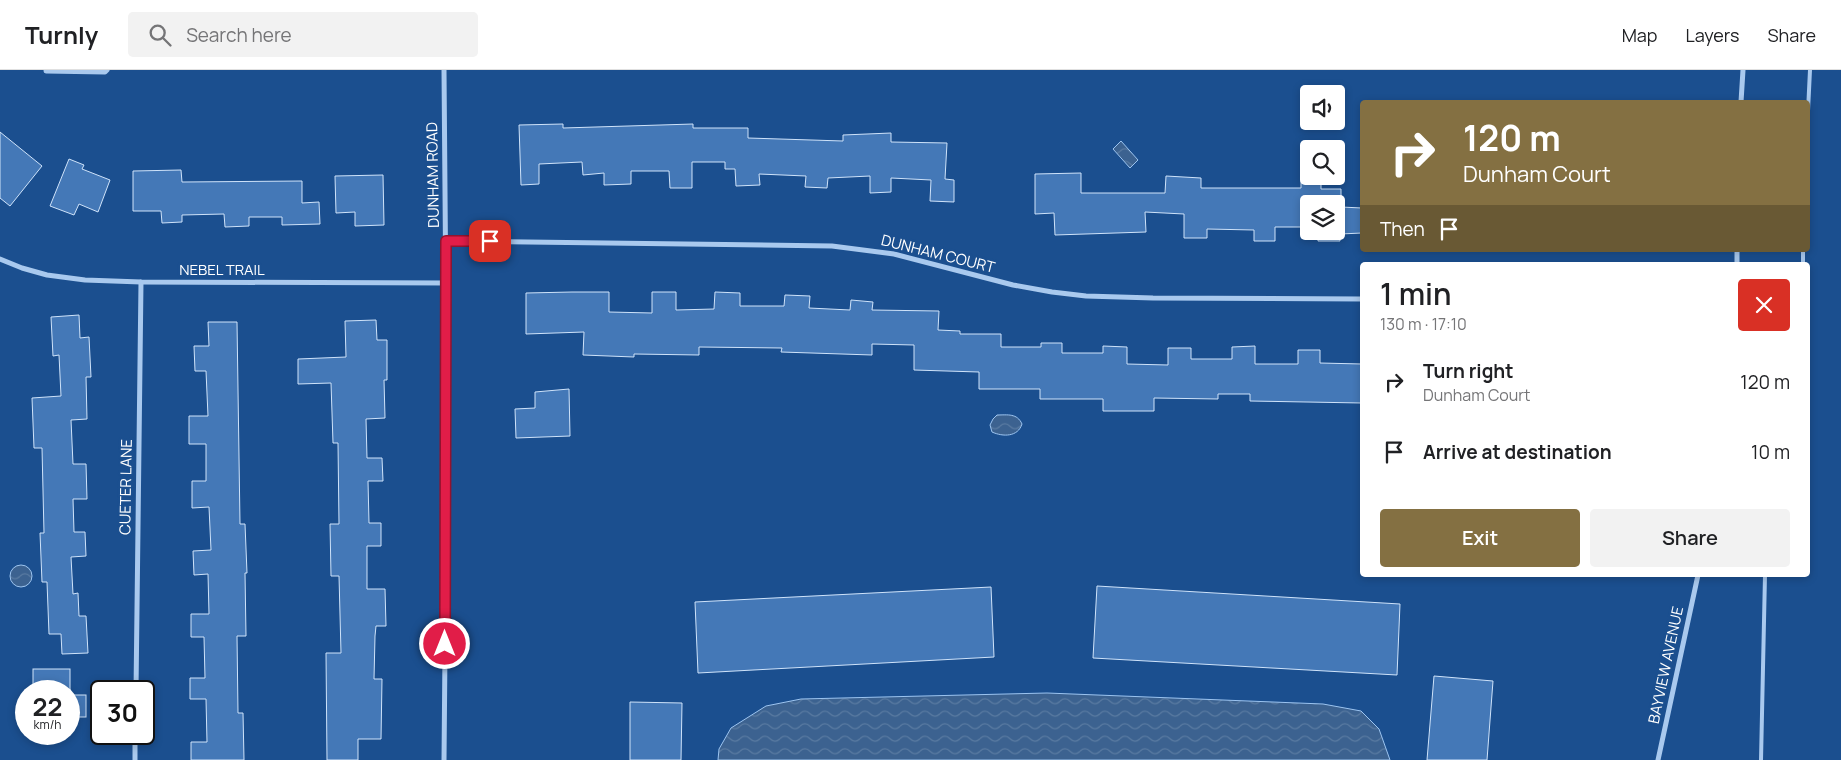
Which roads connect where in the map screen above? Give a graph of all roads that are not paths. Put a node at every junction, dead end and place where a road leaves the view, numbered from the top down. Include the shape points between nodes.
1 (107, 70) edge
2 (444, 70) edge
3 (1743, 70) edge
4 (1810, 70) edge
5 (46, 71) dead end
6 (1741, 100) edge
7 (1809, 100) edge
8 (446, 241) junction
9 (0, 259) edge
10 (141, 282) junction
11 (446, 283) junction
12 (1360, 299) edge
13 (1698, 577) edge
14 (1765, 577) edge
15 (136, 680) edge
16 (135, 745) edge
17 (135, 760) edge
18 (444, 760) edge
19 (1658, 760) edge
20 (1762, 760) edge

1 - 5 street
2 - 8 street, DUNHAM ROAD
3 - 6 street
4 - 7 lane
8 - 11 street, DUNHAM ROAD
8 - 12 street, DUNHAM COURT via 832,246 902,256 1013,285 1086,296
9 - 10 street, NEBEL TRAIL via 22,268 66,278
10 - 11 street, NEBEL TRAIL
10 - 15 street, CUETER LANE
11 - 18 street, DUNHAM ROAD
13 - 19 street, BAYVIEW AVENUE
14 - 20 lane
16 - 17 street

